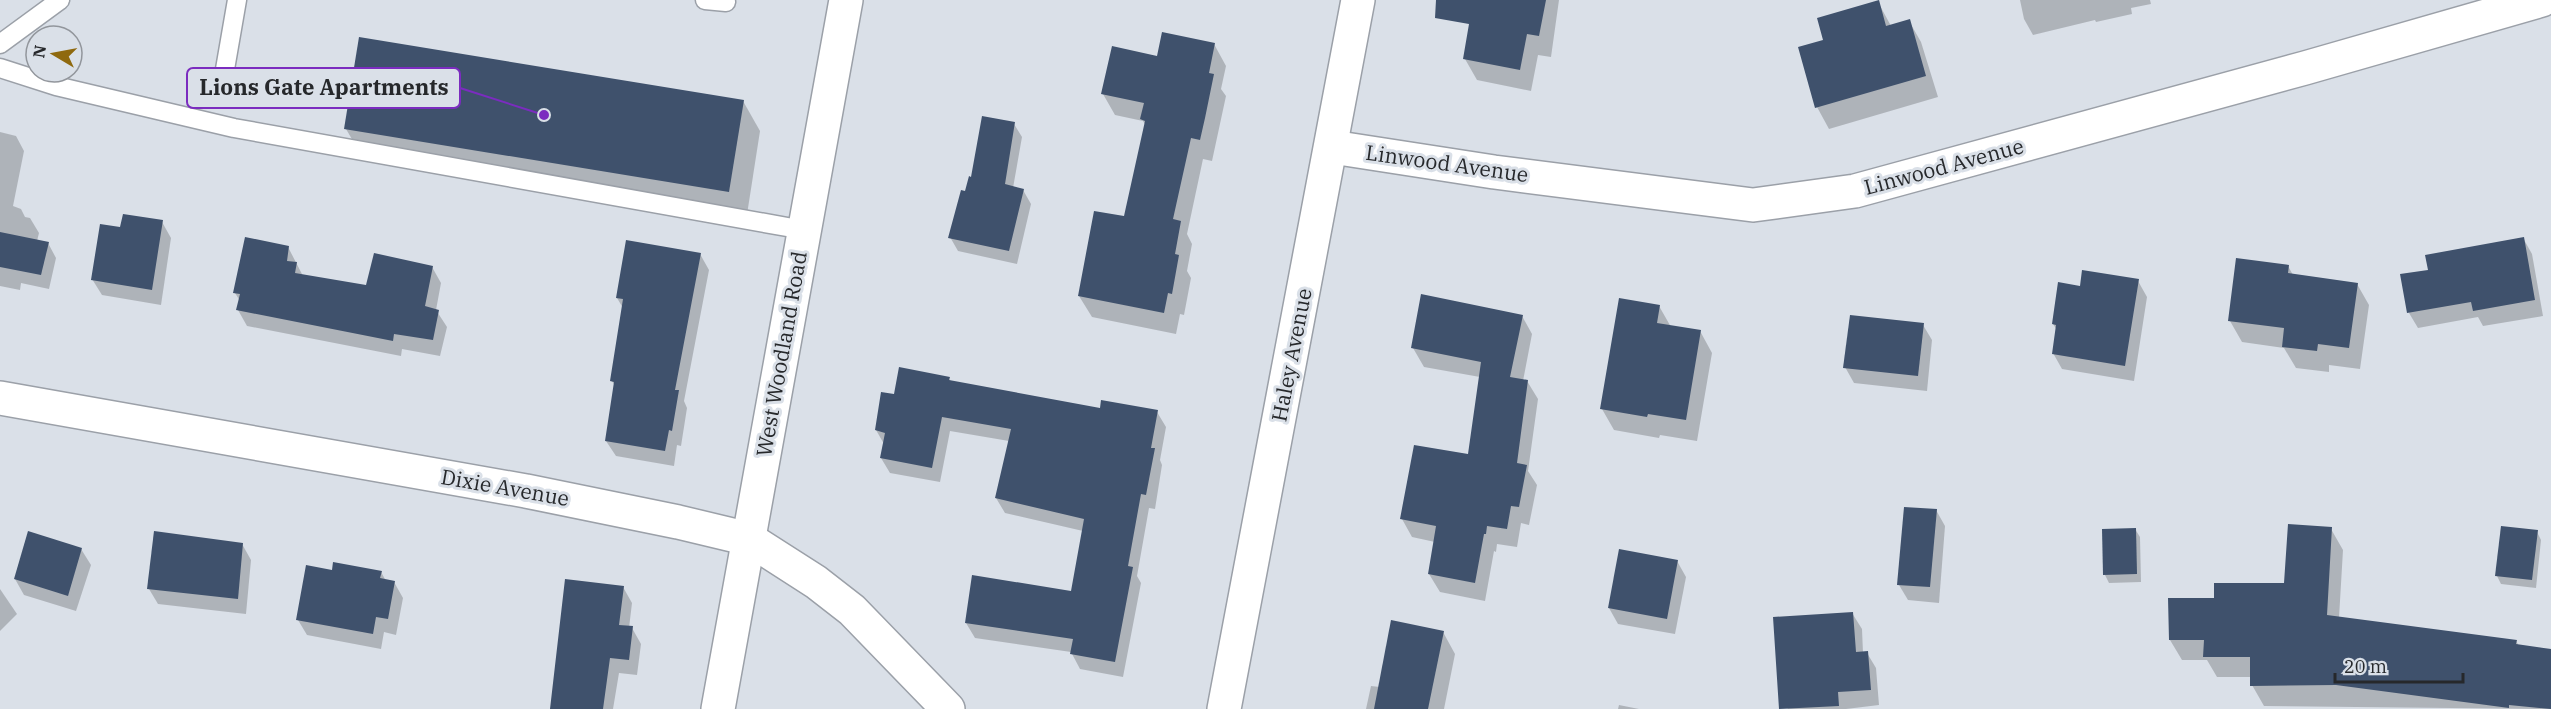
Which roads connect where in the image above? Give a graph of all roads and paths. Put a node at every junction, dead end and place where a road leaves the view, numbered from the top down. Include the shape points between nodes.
1 (60, 0) edge
2 (237, 0) edge
3 (705, 0) edge
4 (846, 0) edge
5 (1358, 0) edge
6 (2542, 0) edge
7 (726, 2) dead end
8 (0, 44) edge
9 (0, 69) edge
10 (224, 75) dead end
11 (1332, 147) junction
12 (804, 230) junction
13 (0, 398) edge
14 (749, 539) junction
15 (718, 709) edge
16 (948, 709) edge
17 (1224, 709) edge

1 - 8 lane
2 - 10 lane
3 - 7 lane
4 - 12 street, West Woodland Road
5 - 11 street, Haley Avenue
6 - 11 street, Linwood Avenue via 1856,191 1753,205
9 - 12 lane via 234,128
11 - 17 street, Haley Avenue
12 - 14 street, West Woodland Road
13 - 14 street, Dixie Avenue via 526,491
14 - 15 street, West Woodland Road
14 - 16 street, Dixie Avenue via 852,610

